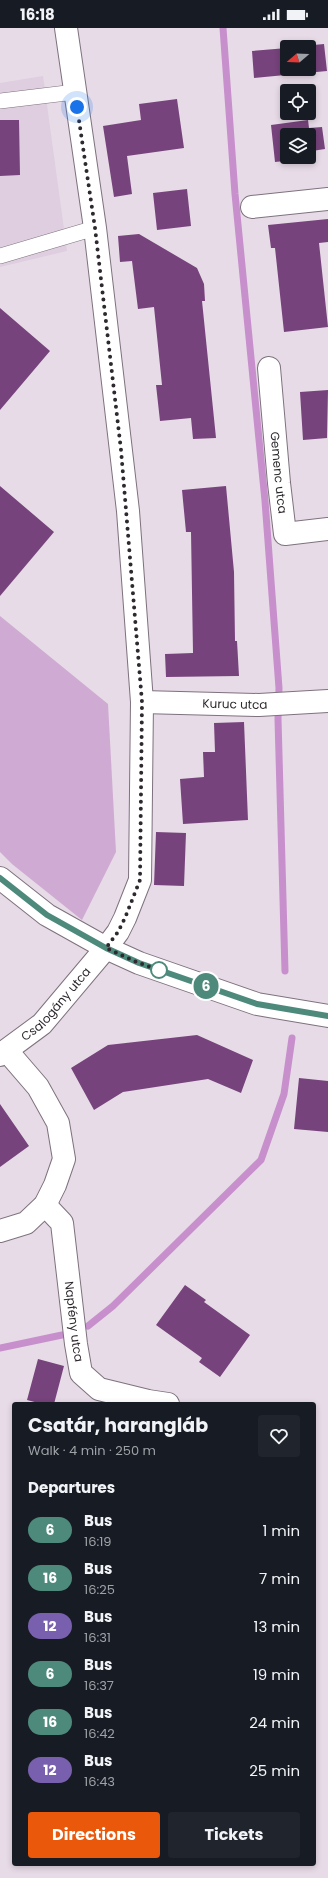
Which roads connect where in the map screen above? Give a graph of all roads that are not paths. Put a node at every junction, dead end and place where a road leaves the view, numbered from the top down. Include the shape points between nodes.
1 (66, 28) edge
2 (74, 92) junction
3 (0, 101) edge
4 (328, 199) edge
5 (252, 207) dead end
6 (95, 228) junction
7 (0, 256) edge
8 (269, 368) dead end
9 (328, 529) edge
10 (328, 701) edge
11 (142, 702) junction
12 (0, 878) edge
13 (106, 948) junction
14 (328, 1016) edge
15 (3, 1053) edge
16 (45, 1205) junction
17 (0, 1231) edge
18 (155, 1402) edge

1 - 2 street, Csalogány utca
2 - 3 lane
2 - 6 street, Csalogány utca
4 - 5 street
6 - 7 lane
6 - 11 street, Csalogány utca via 125,488
8 - 9 street, Gemenc utca via 285,534
10 - 11 street, Kuruc utca via 259,705
11 - 13 street, Csalogány utca via 140,880 125,918
12 - 13 street via 47,915
13 - 14 street via 139,963 257,1004
13 - 15 street, Csalogány utca via 42,1024
15 - 16 street via 38,1087 58,1123 64,1159
16 - 17 street via 26,1223
16 - 18 street, Napfény utca via 62,1223 81,1373 99,1389

